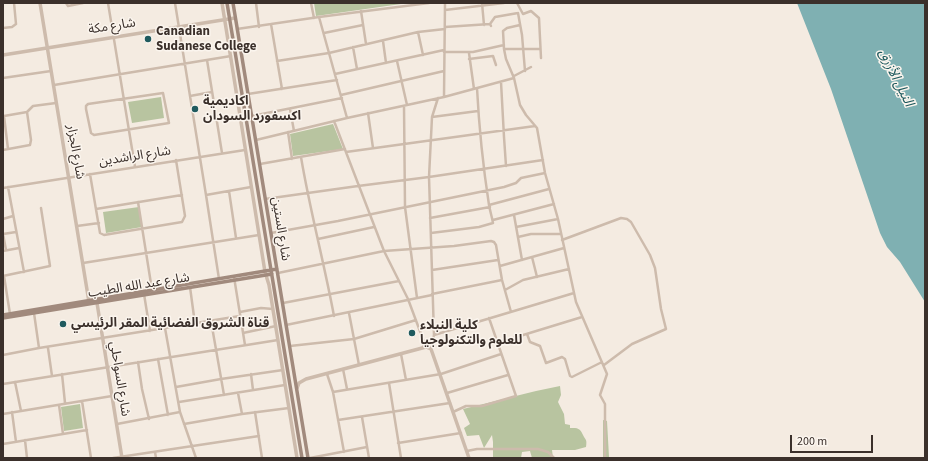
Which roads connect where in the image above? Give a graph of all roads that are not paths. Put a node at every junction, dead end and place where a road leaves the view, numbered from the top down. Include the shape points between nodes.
1 (14, 3) edge
2 (40, 3) edge
3 (66, 3) edge
4 (82, 3) edge
5 (108, 3) edge
6 (175, 3) edge
7 (222, 3) edge
8 (227, 3) edge
9 (233, 3) edge
10 (256, 3) edge
11 (310, 3) edge
12 (428, 3) edge
13 (445, 3) edge
14 (504, 3) edge
15 (517, 3) edge
16 (482, 4) edge
17 (445, 10) junction
18 (361, 11) junction
19 (519, 13) junction
20 (319, 17) junction
21 (235, 18) junction
22 (314, 18) junction
23 (230, 19) junction
24 (225, 20) junction
25 (271, 24) junction
26 (363, 25) junction
27 (484, 25) junction
28 (520, 25) junction
29 (179, 26) junction
30 (259, 27) junction
31 (3, 28) edge
32 (445, 28) junction
33 (237, 29) junction
34 (418, 32) junction
35 (324, 33) junction
36 (113, 37) junction
37 (383, 41) junction
38 (366, 44) junction
39 (504, 45) junction
40 (353, 47) junction
41 (46, 48) junction
42 (523, 48) junction
43 (39, 49) junction
44 (504, 49) junction
45 (540, 49) junction
46 (444, 51) junction
47 (329, 53) junction
48 (468, 53) junction
49 (3, 55) edge
50 (423, 55) junction
51 (231, 56) junction
52 (541, 58) dead end
53 (470, 59) junction
54 (49, 60) junction
55 (207, 60) junction
56 (397, 61) junction
57 (277, 62) junction
58 (386, 63) junction
59 (185, 64) junction
60 (496, 65) dead end
61 (531, 67) dead end
62 (357, 69) junction
63 (51, 70) junction
64 (525, 70) junction
65 (444, 71) junction
66 (335, 74) junction
67 (119, 75) junction
68 (514, 77) junction
69 (3, 78) edge
70 (336, 80) junction
71 (402, 81) junction
72 (501, 82) junction
73 (53, 85) junction
74 (282, 89) junction
75 (475, 89) junction
76 (212, 92) junction
77 (236, 92) junction
78 (241, 92) junction
79 (248, 94) junction
80 (190, 96) junction
81 (341, 97) junction
82 (444, 97) junction
83 (438, 98) junction
84 (123, 100) junction
85 (56, 103) junction
86 (406, 105) junction
87 (290, 109) junction
88 (478, 111) junction
89 (27, 112) junction
90 (368, 113) junction
91 (252, 116) junction
92 (432, 117) junction
93 (347, 118) junction
94 (334, 121) junction
95 (535, 126) junction
96 (128, 129) junction
97 (504, 130) junction
98 (294, 131) junction
99 (288, 132) junction
100 (481, 133) junction
101 (256, 140) junction
102 (430, 140) junction
103 (405, 144) junction
104 (373, 148) junction
105 (8, 149) junction
106 (257, 149) junction
107 (3, 150) edge
108 (246, 150) junction
109 (251, 150) junction
110 (345, 151) junction
111 (222, 153) junction
112 (199, 157) junction
113 (301, 157) junction
114 (292, 159) junction
115 (176, 160) junction
116 (543, 160) junction
117 (260, 164) junction
118 (506, 166) junction
119 (135, 167) junction
120 (484, 169) junction
121 (545, 173) junction
122 (90, 174) junction
123 (69, 177) junction
124 (429, 177) junction
125 (405, 180) junction
126 (358, 186) junction
127 (8, 187) junction
128 (252, 187) junction
129 (3, 188) edge
130 (549, 189) junction
131 (487, 190) junction
132 (229, 192) junction
133 (307, 194) junction
134 (182, 195) junction
135 (206, 195) junction
136 (265, 199) junction
137 (138, 202) junction
138 (429, 202) junction
139 (554, 204) junction
140 (489, 206) junction
141 (406, 207) junction
142 (41, 208) dead end
143 (96, 208) junction
144 (261, 214) junction
145 (369, 214) junction
146 (514, 215) junction
147 (13, 216) junction
148 (256, 216) junction
149 (3, 218) edge
150 (430, 218) junction
151 (558, 219) junction
152 (493, 220) junction
153 (99, 223) junction
154 (314, 225) junction
155 (77, 226) junction
156 (516, 226) junction
157 (374, 227) junction
158 (142, 229) junction
159 (16, 232) junction
160 (431, 233) junction
161 (3, 234) edge
162 (271, 234) junction
163 (561, 234) junction
164 (260, 235) junction
165 (518, 237) junction
166 (236, 238) junction
167 (318, 239) junction
168 (562, 240) junction
169 (214, 243) junction
170 (431, 247) junction
171 (19, 248) junction
172 (564, 248) junction
173 (411, 249) junction
174 (4, 250) edge
175 (384, 252) junction
176 (146, 253) junction
177 (532, 257) junction
178 (498, 260) junction
179 (522, 260) junction
180 (83, 262) junction
181 (324, 264) junction
182 (500, 266) junction
183 (569, 269) junction
184 (432, 270) junction
185 (277, 271) junction
186 (24, 272) junction
187 (271, 272) junction
188 (266, 273) junction
189 (3, 276) edge
190 (537, 276) junction
191 (234, 278) junction
192 (502, 280) junction
193 (220, 281) junction
194 (399, 281) junction
195 (190, 287) junction
196 (152, 290) junction
197 (505, 290) junction
198 (144, 293) junction
199 (574, 293) junction
200 (330, 294) junction
201 (432, 294) junction
202 (417, 298) junction
203 (408, 299) junction
204 (96, 301) junction
205 (89, 302) junction
206 (283, 303) junction
207 (273, 309) junction
208 (349, 312) junction
209 (511, 312) junction
210 (34, 313) junction
211 (10, 314) junction
212 (240, 314) junction
213 (3, 315) edge
214 (334, 316) junction
215 (583, 317) junction
216 (3, 318) edge
217 (489, 318) junction
218 (416, 320) junction
219 (211, 321) junction
220 (195, 324) junction
221 (286, 325) junction
222 (276, 326) junction
223 (165, 328) junction
224 (150, 330) junction
225 (243, 333) junction
226 (527, 334) junction
227 (434, 336) junction
228 (103, 339) junction
229 (354, 339) junction
230 (278, 340) junction
231 (497, 343) junction
232 (245, 345) junction
233 (290, 346) junction
234 (423, 347) junction
235 (39, 348) junction
236 (48, 348) junction
237 (431, 349) junction
238 (215, 350) junction
239 (401, 354) junction
240 (501, 354) junction
241 (282, 355) junction
242 (3, 356) edge
243 (170, 357) junction
244 (158, 359) junction
245 (138, 362) junction
246 (602, 362) junction
247 (359, 365) junction
248 (604, 365) junction
249 (107, 367) junction
250 (283, 370) junction
251 (343, 370) junction
252 (62, 374) junction
253 (251, 374) junction
254 (327, 374) junction
255 (441, 374) junction
256 (294, 375) junction
257 (508, 375) junction
258 (52, 376) junction
259 (221, 379) junction
260 (306, 380) junction
261 (406, 380) junction
262 (15, 382) junction
263 (389, 383) junction
264 (3, 384) edge
265 (285, 385) junction
266 (176, 387) junction
267 (296, 389) junction
268 (253, 390) junction
269 (347, 390) junction
270 (333, 392) junction
271 (238, 393) junction
272 (447, 394) junction
273 (224, 395) junction
274 (112, 396) junction
275 (82, 401) junction
276 (179, 402) junction
277 (450, 402) junction
278 (65, 404) junction
279 (59, 405) junction
280 (289, 408) junction
281 (20, 411) junction
282 (12, 412) junction
283 (180, 412) junction
284 (255, 412) junction
285 (393, 412) junction
286 (453, 412) junction
287 (3, 414) edge
288 (242, 414) junction
289 (168, 415) junction
290 (362, 416) junction
291 (149, 419) junction
292 (338, 420) junction
293 (117, 424) junction
294 (184, 424) junction
295 (87, 430) junction
296 (461, 433) junction
297 (63, 434) junction
298 (259, 436) junction
299 (25, 440) junction
300 (16, 442) junction
301 (398, 443) junction
302 (3, 444) edge
303 (192, 446) junction
304 (367, 448) junction
305 (155, 452) junction
306 (344, 452) junction
307 (467, 452) junction
308 (122, 457) edge
309 (27, 458) edge
310 (91, 458) edge
311 (113, 458) edge
312 (156, 458) edge
313 (196, 458) edge
314 (262, 458) edge
315 (297, 458) edge
316 (302, 458) edge
317 (309, 458) edge
318 (369, 458) edge
319 (401, 458) edge
320 (469, 458) edge
321 (554, 458) edge
322 (605, 458) edge

1 - 31 street via 16,24
2 - 41 street, شارع الجزار
3 - 4 street via 68,6
5 - 36 street
6 - 29 street
7 - 24 street
8 - 23 main road, شارع الستين
9 - 21 main road, شارع الستين
10 - 30 street
11 - 22 street
12 - 18 street
13 - 17 street
14 - 16 street
15 - 19 street
16 - 17 street
16 - 27 street
17 - 32 street
18 - 20 street
18 - 26 street
19 - 27 street via 495,17 491,25
19 - 28 street
19 - 45 street via 531,11 539,18
20 - 22 street
20 - 35 street
21 - 23 street, شارع مكة
21 - 33 main road, شارع الستين
22 - 25 street
23 - 24 street, شارع مكة
23 - 78 main road, شارع الستين
24 - 29 street, شارع مكة
24 - 51 street
25 - 30 street
25 - 57 street
26 - 35 street
26 - 38 street
27 - 32 street
28 - 39 street via 503,31
28 - 42 street
29 - 36 street, شارع مكة
29 - 59 street
30 - 33 street
32 - 34 street
32 - 46 street
33 - 79 main road, شارع الستين
34 - 37 street
34 - 50 street
35 - 47 street
36 - 41 street, شارع مكة
36 - 67 street
37 - 38 street
37 - 58 street
38 - 40 street
39 - 44 street
39 - 48 street
40 - 47 street
40 - 62 street
41 - 43 street, شارع مكة
41 - 54 street, شارع الجزار
42 - 44 street
42 - 45 street
42 - 64 street
43 - 49 street, شارع مكة
43 - 54 street
44 - 68 street
45 - 52 street
46 - 48 street
46 - 50 street
46 - 65 street
47 - 57 street
47 - 66 street
48 - 53 street
50 - 56 street
51 - 55 street
51 - 77 street
53 - 60 street via 493,56
53 - 75 street
54 - 63 street, شارع الجزار
55 - 59 street
55 - 76 street
56 - 58 street
56 - 71 street
57 - 74 street
58 - 62 street
59 - 67 street
59 - 80 street
61 - 64 street
62 - 66 street
63 - 69 street
63 - 73 street, شارع الجزار
64 - 68 street
65 - 71 street
65 - 82 street
66 - 70 street
67 - 73 street
67 - 84 street
68 - 72 street
68 - 95 street via 520,105
70 - 74 street
70 - 81 street
71 - 81 street
71 - 86 street
72 - 75 street
72 - 97 street
73 - 85 street, شارع الجزار
74 - 79 street
75 - 82 street
75 - 88 street
76 - 80 street
76 - 111 street
77 - 78 main road
77 - 108 street
78 - 109 main road, شارع الستين
79 - 91 main road, شارع الستين
80 - 112 street
81 - 87 street
81 - 93 street
82 - 83 street
83 - 86 street
83 - 92 street
84 - 96 street
84 - 96 street via 88,104 86,109 92,134
84 - 96 street via 163,93 169,123
85 - 89 street via 33,106
85 - 123 street, شارع الجزار
86 - 90 street
86 - 103 street
87 - 91 street
87 - 98 street
88 - 92 street
88 - 100 street
89 - 105 street via 31,143
89 - 105 street via 4,116
90 - 93 street
90 - 104 street
91 - 101 main road, شارع الستين
92 - 102 street
93 - 94 street
94 - 98 street
94 - 110 street
95 - 97 street
95 - 116 street
96 - 119 street
97 - 100 street
97 - 118 street
98 - 99 street
99 - 101 street
99 - 114 street
100 - 102 street
100 - 120 street
101 - 106 main road, شارع الستين
102 - 103 street
102 - 124 street
103 - 104 street
103 - 125 street
104 - 110 street
105 - 107 street
106 - 109 main road
106 - 117 main road, شارع الستين
108 - 111 street, شارع الراشدين
108 - 128 street
109 - 144 main road, شارع الستين
110 - 113 street
110 - 126 street
111 - 112 street, شارع الراشدين
112 - 115 street, شارع الراشدين
112 - 135 street
113 - 114 street
113 - 133 street
114 - 117 street
115 - 119 street, شارع الراشدين
115 - 134 street
116 - 118 street
116 - 121 street
117 - 136 main road, شارع الستين
118 - 120 street
119 - 122 street, شارع الراشدين
120 - 124 street
120 - 131 street
121 - 130 street
121 - 131 street
122 - 123 street, شارع الراشدين
122 - 143 street
123 - 127 street, شارع الراشدين
123 - 155 street, شارع الجزار
124 - 125 street
124 - 138 street
125 - 126 street
125 - 141 street
126 - 133 street
126 - 145 street
127 - 129 street, شارع الراشدين
127 - 147 street
128 - 132 street
128 - 148 street
130 - 139 street
130 - 140 street
131 - 138 street
131 - 140 street
132 - 135 street
132 - 166 street
133 - 136 street
133 - 154 street
134 - 137 street
134 - 158 street via 185,216 182,222
135 - 169 street
136 - 162 main road, شارع الستين
137 - 143 street
137 - 158 street
138 - 141 street
138 - 150 street
139 - 146 street
139 - 151 street
140 - 150 street
140 - 152 street
141 - 145 street
141 - 173 street
142 - 186 street via 50,266
143 - 153 street
144 - 148 main road
144 - 187 main road, شارع الستين
145 - 154 street
145 - 157 street
146 - 152 street
146 - 156 street
147 - 149 street
147 - 159 street
148 - 164 street
150 - 160 street
151 - 156 street
151 - 163 street
152 - 160 street via 492,224 479,227
153 - 155 street
153 - 158 street via 101,235
154 - 162 street
154 - 167 street
155 - 180 street, شارع الجزار
156 - 165 street
157 - 167 street
157 - 175 street
158 - 176 street
159 - 161 street
159 - 171 street
160 - 170 street
161 - 174 street
162 - 185 main road, شارع الستين
163 - 165 street via 531,234
163 - 168 street
164 - 166 street
164 - 188 street
165 - 179 street
166 - 169 street
167 - 181 street
168 - 172 street
168 - 248 street via 622,218 627,219 650,255 655,268 666,329 629,346
169 - 176 street
169 - 193 street
170 - 173 street
170 - 178 street via 491,241 496,245
170 - 184 street
171 - 174 street
171 - 186 street
172 - 177 street
172 - 183 street
173 - 175 street
173 - 202 street
175 - 181 street
175 - 194 street
176 - 180 street
176 - 196 street
177 - 179 street
177 - 190 street
178 - 182 street
178 - 184 street
179 - 182 street
180 - 205 street, شارع الجزار
181 - 185 street
181 - 200 street
182 - 192 street
183 - 190 street
183 - 199 street
184 - 201 street
185 - 187 main road, شارع عبد الله الطيب
185 - 206 main road, شارع الستين
186 - 189 street
187 - 188 main road, شارع عبد الله الطيب
187 - 241 main road, شارع الستين
188 - 191 main road, شارع عبد الله الطيب
188 - 207 street
189 - 211 street
190 - 197 street
191 - 193 main road, شارع عبد الله الطيب
191 - 212 street
192 - 197 street
192 - 201 street
193 - 195 main road, شارع عبد الله الطيب
193 - 196 main road, شارع عبد الله الطيب
194 - 200 street
194 - 203 street
195 - 198 main road, شارع عبد الله الطيب
195 - 220 street
196 - 198 main road, شارع عبد الله الطيب
197 - 209 street
198 - 204 main road, شارع عبد الله الطيب
198 - 224 street
199 - 209 street
199 - 215 street
200 - 206 street
200 - 214 street
201 - 202 street
201 - 227 street
202 - 203 street
203 - 208 street
203 - 218 street
204 - 205 main road, شارع عبد الله الطيب
204 - 228 street, شارع السواحلي
205 - 210 main road, شارع عبد الله الطيب
205 - 211 main road, شارع عبد الله الطيب
206 - 221 main road, شارع الستين
207 - 212 street via 260,308
207 - 222 street
208 - 214 street
208 - 229 street
209 - 217 street
210 - 216 main road, شارع عبد الله الطيب
210 - 235 street
211 - 213 main road, شارع عبد الله الطيب
212 - 219 street
212 - 225 street
214 - 221 street
215 - 226 street
215 - 246 street
217 - 227 street
217 - 231 street
218 - 229 street
218 - 234 street via 424,342
219 - 220 street
219 - 238 street
220 - 223 street
221 - 233 main road, شارع الستين
222 - 225 street
222 - 230 street
223 - 224 street
223 - 243 street
224 - 228 street
225 - 232 street
226 - 231 street
226 - 246 street via 530,342 540,346 546,363 562,357 565,359 572,377
227 - 237 street
228 - 236 street
228 - 249 street, شارع السواحلي
229 - 233 street
229 - 247 street
230 - 232 street
230 - 241 street
231 - 240 street
232 - 238 street
233 - 256 main road, شارع الستين
234 - 237 street
234 - 239 street
235 - 236 street
235 - 242 street
236 - 258 street
237 - 255 street
238 - 243 street
238 - 259 street
239 - 247 street
239 - 261 street
240 - 255 street
240 - 257 street
241 - 250 street
241 - 316 main road, شارع الستين
243 - 244 street
243 - 266 street
244 - 245 street
244 - 289 street
245 - 249 street
245 - 291 street
246 - 248 street
247 - 251 street
248 - 322 street via 607,374 600,395 604,404
249 - 252 street
249 - 274 street, شارع السواحلي
250 - 253 street
250 - 265 street
251 - 254 street
251 - 269 street
252 - 258 street
252 - 278 street
253 - 259 street
253 - 268 street
254 - 260 street
254 - 270 street
255 - 261 street
255 - 272 street
256 - 260 street via 297,379
256 - 267 main road, شارع الستين
257 - 272 street
257 - 286 street via 515,397 482,406 466,406
258 - 262 street
259 - 266 street
259 - 273 street
260 - 267 street via 299,383
261 - 263 street
262 - 264 street
262 - 281 street
263 - 269 street
263 - 285 street
265 - 268 street
265 - 280 street
266 - 276 street
267 - 317 main road, شارع الستين
268 - 271 street
269 - 270 street
270 - 292 street
271 - 273 street
271 - 288 street
272 - 277 street
273 - 276 street
274 - 275 street
274 - 293 street, شارع السواحلي
275 - 278 street
275 - 295 street
276 - 283 street
277 - 285 street
277 - 286 street
278 - 279 street
279 - 281 street
279 - 297 street
280 - 284 street
280 - 315 street
281 - 282 street
282 - 287 street
282 - 300 street
283 - 289 street
283 - 294 street
284 - 288 street
284 - 298 street
285 - 290 street
285 - 301 street
286 - 296 street
288 - 294 street
289 - 291 street
290 - 292 street
290 - 304 street
291 - 293 street
292 - 306 street
293 - 308 street, شارع السواحلي
294 - 303 street
295 - 297 street
295 - 310 street
296 - 301 street
296 - 307 street
297 - 299 street
298 - 303 street
298 - 314 street
299 - 300 street
299 - 309 street
300 - 302 street
301 - 319 street
303 - 305 street
303 - 313 street
304 - 306 street
304 - 318 street
305 - 308 street
305 - 312 street
306 - 317 street
307 - 320 street
307 - 321 street via 477,449 538,449 548,452
308 - 311 street

